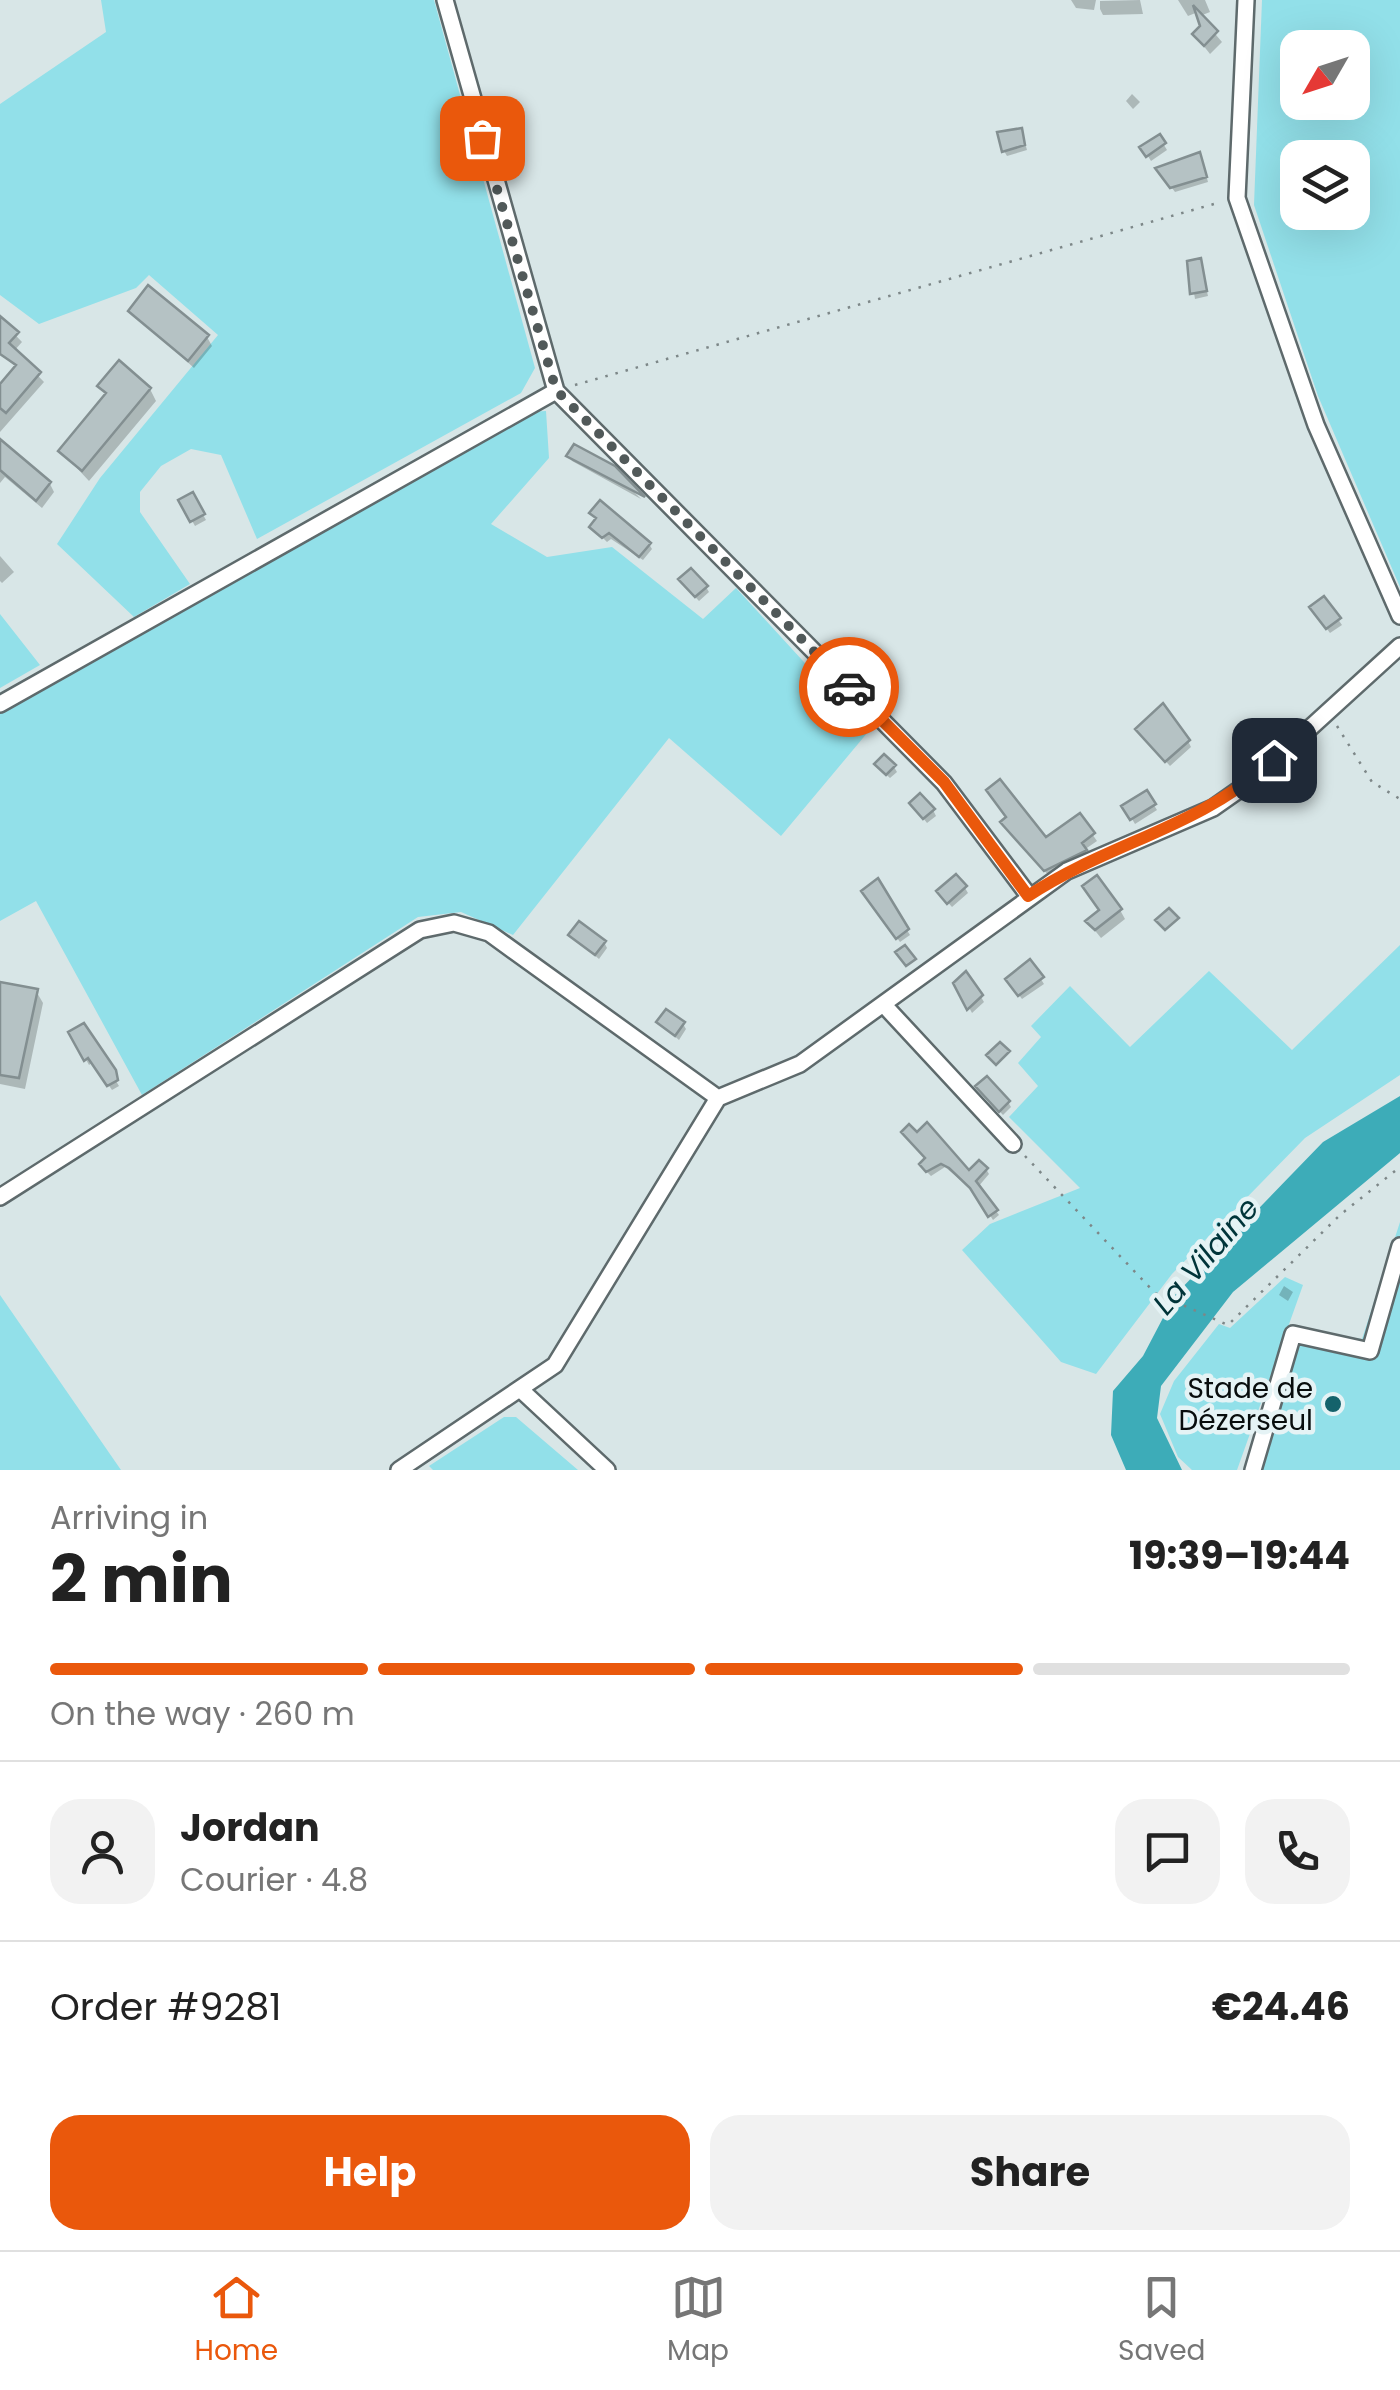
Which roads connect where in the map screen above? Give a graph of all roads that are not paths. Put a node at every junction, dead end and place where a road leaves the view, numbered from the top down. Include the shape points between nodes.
1 (445, 0) edge
2 (1246, 0) edge
3 (556, 390) junction
4 (1400, 616) edge
5 (1400, 646) edge
6 (0, 704) edge
7 (1028, 896) junction
8 (884, 1005) junction
9 (718, 1098) junction
10 (1014, 1144) road end
11 (0, 1197) edge
12 (1400, 1246) edge
13 (520, 1389) junction
14 (399, 1470) edge
15 (606, 1470) edge
16 (1252, 1470) edge

1 - 3 street
2 - 4 street via 1237,198 1316,425
3 - 6 street
3 - 7 street via 944,782
5 - 7 street via 1213,808 1068,871
7 - 8 street
8 - 9 street via 800,1064
8 - 10 street
9 - 11 street via 489,933 454,922 420,930
9 - 13 street via 556,1366
12 - 16 street via 1370,1351 1293,1334
13 - 14 street
13 - 15 street

